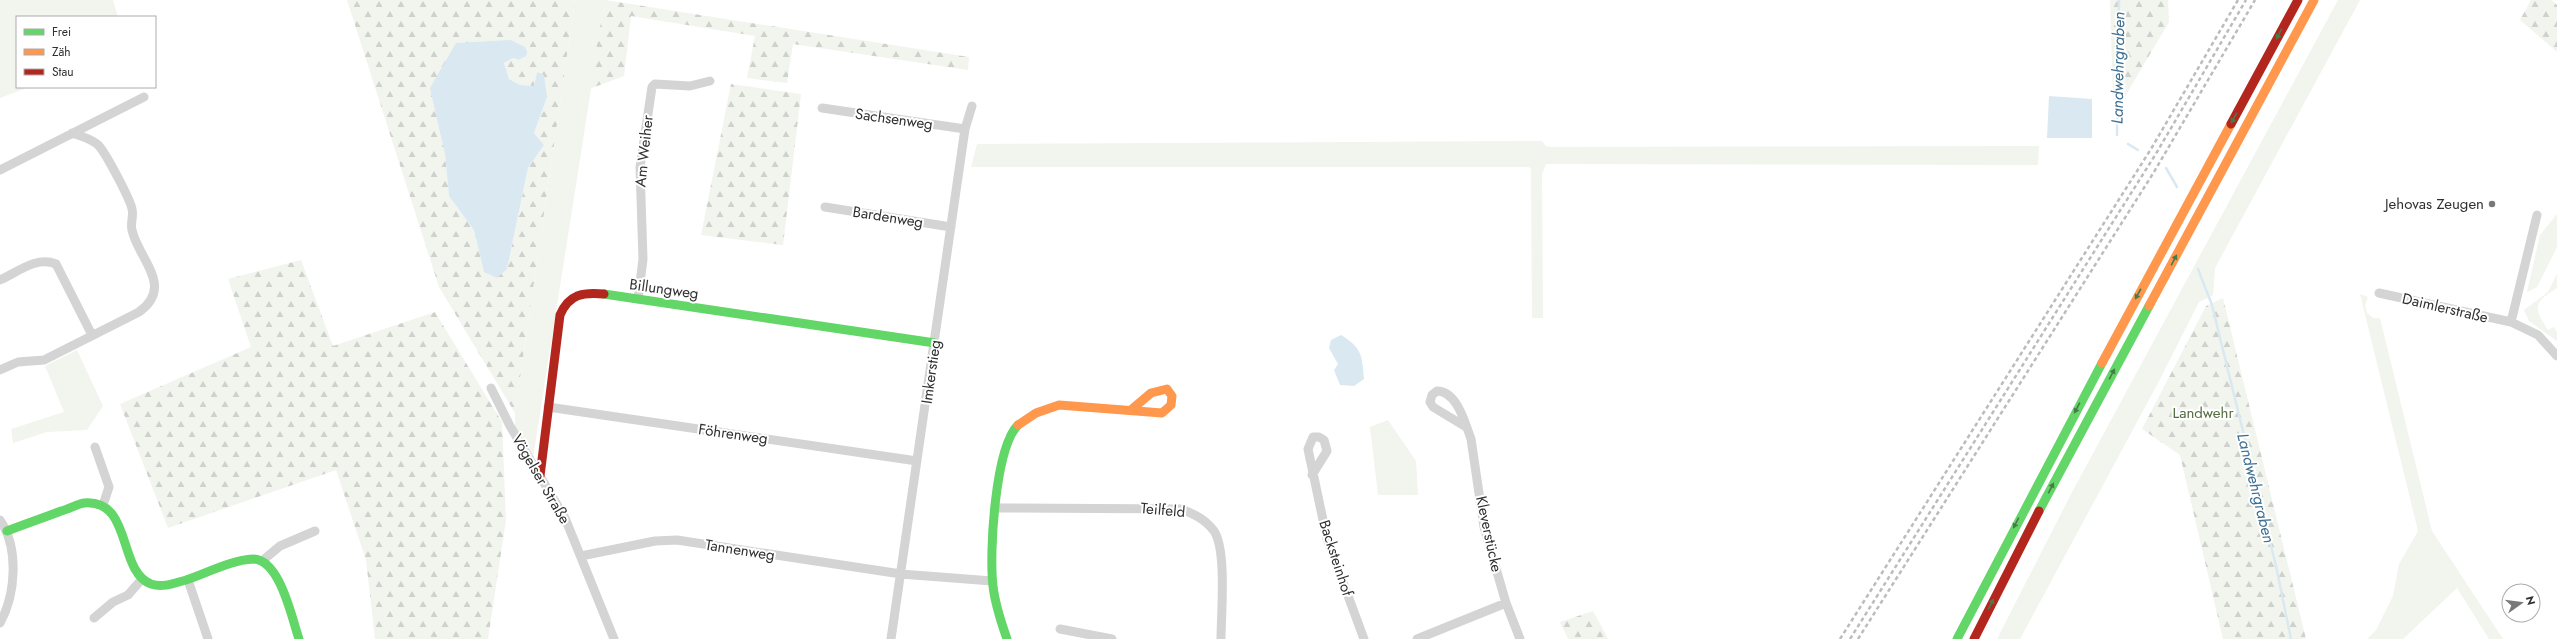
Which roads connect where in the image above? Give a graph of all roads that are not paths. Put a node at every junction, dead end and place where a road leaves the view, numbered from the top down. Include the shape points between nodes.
1 (2298, 0) edge
2 (2314, 0) edge
3 (710, 81) dead end
4 (144, 97) dead end
5 (972, 106) dead end
6 (822, 108) dead end
7 (965, 129) junction
8 (72, 133) junction
9 (0, 170) edge
10 (825, 207) dead end
11 (2537, 214) dead end
12 (951, 227) junction
13 (0, 280) edge
14 (2379, 293) dead end
15 (638, 299) junction
16 (2511, 322) junction
17 (92, 335) junction
18 (935, 343) junction
19 (2557, 356) edge
20 (0, 370) edge
21 (491, 388) dead end
22 (548, 407) junction
23 (1131, 410) dead end
24 (1466, 427) dead end
25 (95, 447) dead end
26 (918, 461) junction
27 (1312, 475) dead end
28 (540, 476) junction
29 (103, 505) junction
30 (996, 508) junction
31 (0, 520) edge
32 (315, 530) dead end
33 (7, 531) junction
34 (581, 556) junction
35 (262, 561) junction
36 (901, 574) junction
37 (142, 579) junction
38 (188, 580) junction
39 (992, 581) junction
40 (1506, 603) junction
41 (94, 618) dead end
42 (0, 623) edge
43 (1060, 630) dead end
44 (208, 639) edge
45 (299, 639) edge
46 (614, 639) edge
47 (891, 639) edge
48 (1007, 639) edge
49 (1112, 639) edge
50 (1221, 639) edge
51 (1364, 639) edge
52 (1417, 639) edge
53 (1520, 639) edge
54 (1957, 639) edge
55 (1974, 639) edge

1 -> 54 main road via 2039,479
55 -> 2 main road via 2052,486
3 - 15 street, Am Weiher via 690,86 660,83 652,87 640,167 643,254
4 - 8 street
5 - 7 street, Imkerstieg
6 - 7 street, Sachsenweg
7 - 12 street, Imkerstieg
8 - 9 street
8 - 17 street via 87,137 99,145 105,154 132,207 132,230 155,282 155,290 146,306
10 - 12 street, Bardenweg
11 - 16 street
12 - 18 street, Imkerstieg
13 - 17 street via 37,262 48,261 56,264
14 - 16 street, Daimlerstraße
15 - 18 main road, Billungweg
15 - 22 main road, Billungweg via 589,293 574,296 564,304 560,315
16 - 19 street, Daimlerstraße via 2538,335
17 - 20 street via 44,360 18,362
18 - 26 street, Imkerstieg
21 - 28 street, Vögelser Straße
22 - 26 street, Föhrenweg
22 - 28 main road, Billungweg
23 - 30 main road via 1059,405 1044,408 1028,416 1015,428 1008,442
24 - 40 street, Kleverstücke via 1474,454 1484,527
25 - 29 street via 110,487
26 - 36 street, Imkerstieg
27 - 51 street, Backsteinhof via 1327,539
28 - 34 street, Vögelser Straße via 561,509
29 - 33 main road via 84,503
29 - 37 main road via 113,514 134,568
30 - 39 main road
30 - 50 street, Teilfeld via 1181,509 1194,513 1205,520 1215,532 1220,547
31 - 33 street
32 - 35 street via 280,546
33 - 42 street via 13,575
34 - 36 street, Tannenweg via 655,541 677,540
34 - 46 street, Vögelser Straße
35 - 38 main road via 240,561
35 - 45 main road via 277,575
36 - 39 street, Tannenweg via 976,582
36 - 47 street, Imkerstieg
37 - 38 main road via 158,587
37 - 41 street via 128,595 113,602
38 - 44 street
39 - 48 main road
40 - 52 street
40 - 53 street, Kleverstücke
43 - 49 street

